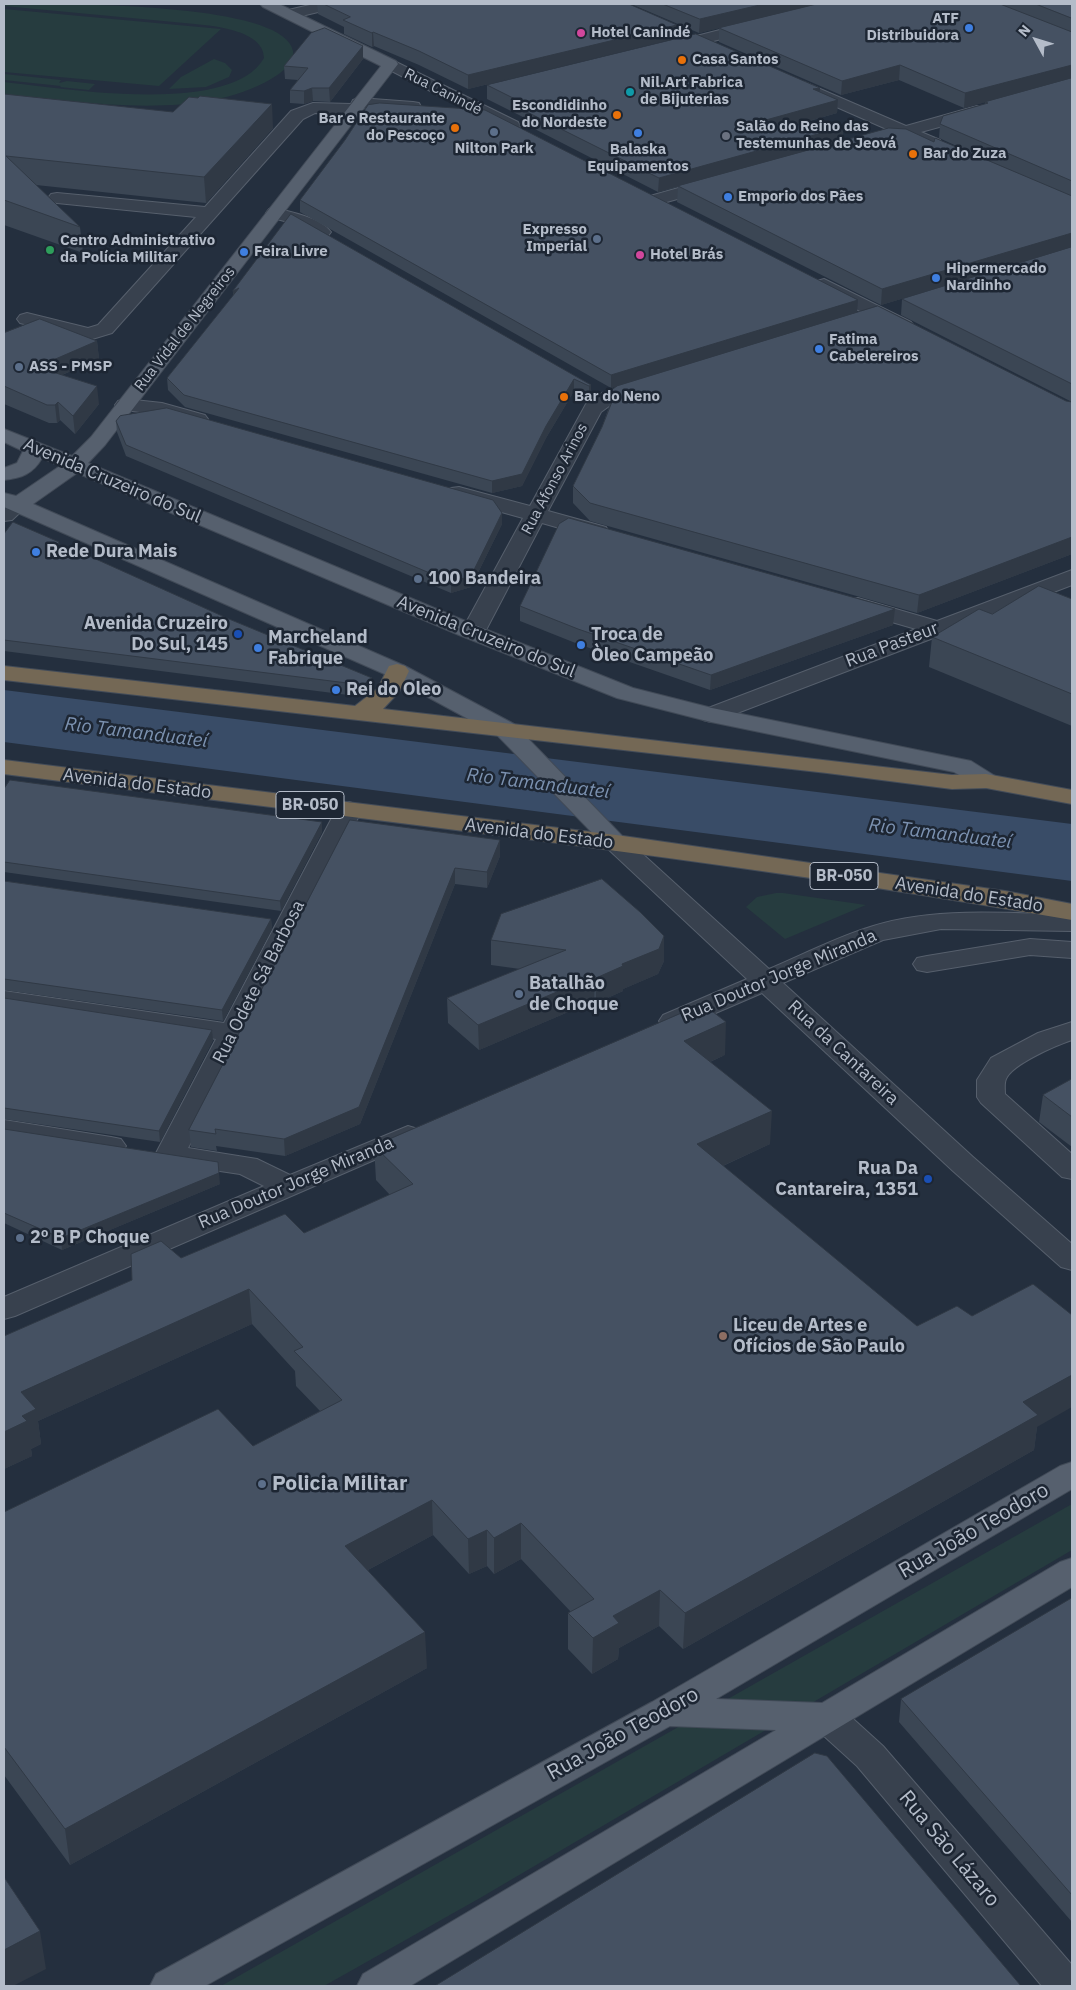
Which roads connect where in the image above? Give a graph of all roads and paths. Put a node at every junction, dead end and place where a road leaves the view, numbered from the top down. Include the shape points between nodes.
1 (268, 4) edge
2 (334, 4) edge
3 (289, 14) junction
4 (770, 22) edge
5 (674, 30) edge
6 (698, 40) junction
7 (653, 51) edge
8 (724, 52) edge
9 (390, 64) junction
10 (786, 79) edge
11 (480, 94) dead end
12 (458, 99) junction
13 (357, 106) junction
14 (996, 106) edge
15 (904, 131) junction
16 (524, 133) edge
17 (879, 138) edge
18 (950, 152) edge
19 (731, 179) edge
20 (57, 198) dead end
21 (677, 210) edge
22 (210, 212) junction
23 (275, 213) junction
24 (335, 240) edge
25 (813, 280) edge
26 (903, 306) edge
27 (880, 314) junction
28 (27, 320) dead end
29 (853, 322) edge
30 (922, 335) edge
31 (663, 381) edge
32 (590, 386) edge
33 (609, 397) junction
34 (126, 405) junction
35 (220, 425) edge
36 (4, 435) edge
37 (34, 448) junction
38 (74, 466) junction
39 (4, 474) edge
40 (441, 488) edge
41 (8, 507) edge
42 (536, 514) junction
43 (614, 536) edge
44 (1072, 577) edge
45 (840, 600) edge
46 (938, 628) junction
47 (473, 632) junction
48 (397, 671) junction
49 (4, 673) edge
50 (360, 713) junction
51 (711, 715) junction
52 (505, 729) junction
53 (4, 768) edge
54 (986, 781) junction
55 (1072, 797) edge
56 (349, 810) junction
57 (616, 843) junction
58 (1072, 912) edge
59 (1072, 923) edge
60 (1072, 950) edge
61 (927, 964) dead end
62 (764, 981) junction
63 (4, 999) edge
64 (1072, 1030) edge
65 (233, 1032) junction
66 (646, 1032) edge
67 (428, 1126) edge
68 (4, 1129) edge
69 (170, 1155) junction
70 (1072, 1170) edge
71 (289, 1186) junction
72 (1072, 1260) edge
73 (4, 1309) edge
74 (1072, 1474) edge
75 (1072, 1572) edge
76 (665, 1712) junction
77 (827, 1717) junction
78 (170, 1986) edge
79 (377, 1986) edge
80 (1066, 1986) edge

1 - 3 main road, Rua Canindé
2 - 3 street
3 - 9 main road, Rua Canindé
4 - 6 street
5 - 6 street
6 - 7 street
6 - 8 street
9 - 12 street, Rua Canindé
9 - 13 main road, Rua Vidal de Negreiros
10 - 15 street
11 - 12 street
12 - 13 street via 431,107
12 - 16 street, Rua Canindé
13 - 22 street via 313,108 297,115
13 - 23 main road, Rua Vidal de Negreiros
14 - 15 street
15 - 17 street
15 - 18 street
19 - 21 street via 649,196
20 - 22 street
22 - 28 street via 97,334
23 - 24 street via 298,219
23 - 34 main road, Rua Vidal de Negreiros
25 - 27 street
26 - 27 street
27 - 29 street
27 - 30 street
31 - 33 street, Rua Afonso Arinos
32 - 33 street
33 - 42 street, Rua Afonso Arinos via 593,408
34 - 35 street via 162,409
34 - 38 main road, Rua Vidal de Negreiros
36 - 37 main road, Avenida Cruzeiro do Sul
37 - 38 main road, Avenida Cruzeiro do Sul
37 - 39 main road via 27,466
38 - 41 main road, Rua Vidal de Negreiros
38 - 47 main road, Avenida Cruzeiro do Sul
40 - 42 street
41 - 48 main road
42 - 43 street
42 - 47 street, Rua Afonso Arinos
44 - 46 street, Rua Pasteur
45 - 46 street
46 - 51 street, Rua Pasteur
47 - 51 main road, Avenida Cruzeiro do Sul via 625,693
48 - 50 highway via 385,697
48 - 52 main road
49 - 50 highway
50 - 52 highway
51 - 54 main road, Avenida Cruzeiro do Sul via 962,766
52 - 54 highway via 952,782
52 - 57 main road
53 - 56 highway, Avenida do Estado / BR-050
54 - 55 highway
56 - 57 highway, Avenida do Estado / BR-050
56 - 65 street, Rua Odete Sá Barbosa via 280,921
57 - 58 highway, Avenida do Estado / BR-050 via 1005,899
57 - 62 street, Rua da Cantareira
59 - 62 street, Rua Doutor Jorge Miranda via 958,921 914,924 874,934
60 - 61 street via 1030,948
62 - 66 street, Rua Doutor Jorge Miranda
62 - 72 street, Rua da Cantareira
63 - 65 street
64 - 70 street via 1001,1064 991,1080 991,1097
65 - 69 street, Rua Odete Sá Barbosa
67 - 71 street, Rua Doutor Jorge Miranda
68 - 69 street
69 - 71 street via 247,1166
71 - 73 street, Rua Doutor Jorge Miranda
74 - 76 main road, Rua João Teodoro
75 - 77 main road
76 - 77 main road
76 - 78 main road, Rua João Teodoro
77 - 79 main road
77 - 80 street, Rua São Lázaro via 870,1756

